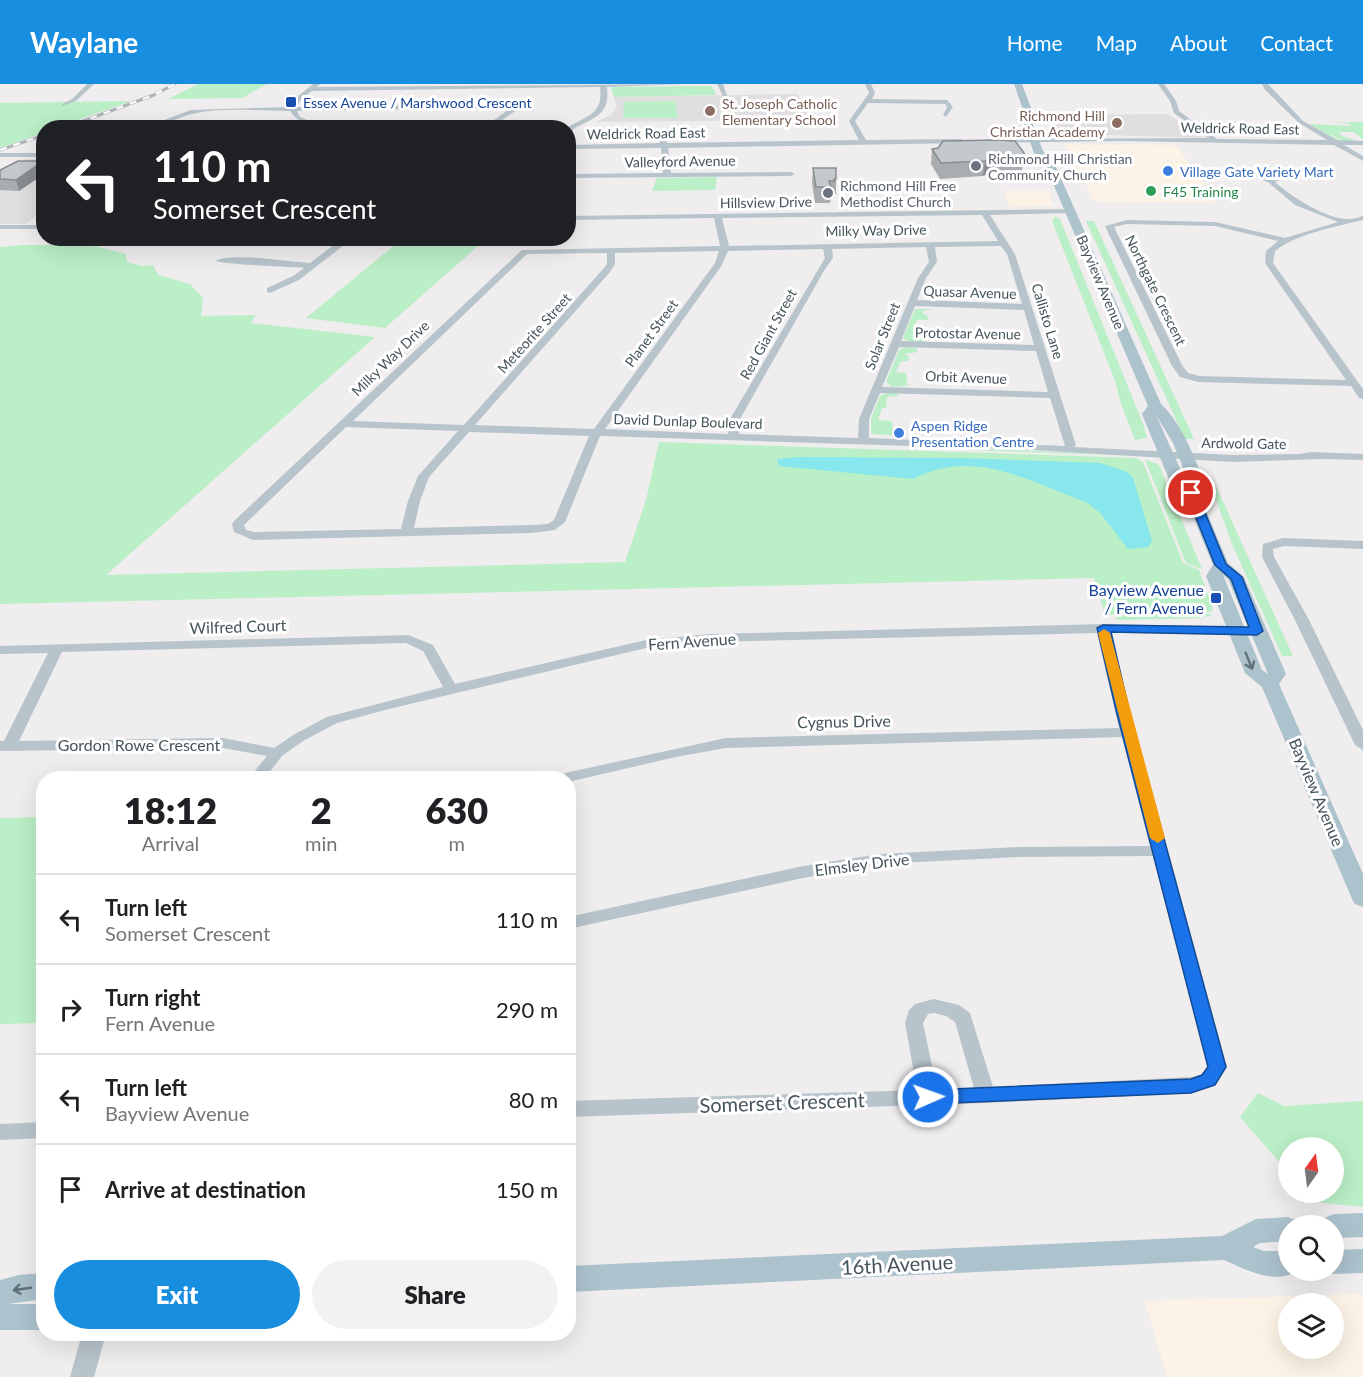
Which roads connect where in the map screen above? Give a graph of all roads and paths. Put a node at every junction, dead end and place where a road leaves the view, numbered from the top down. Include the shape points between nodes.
1 (91, 84) edge
2 (684, 84) edge
3 (720, 84) edge
4 (868, 84) edge
5 (1018, 84) edge
6 (1161, 84) edge
7 (1265, 84) edge
8 (603, 85) edge
9 (314, 86) edge
10 (725, 95) dead end
11 (869, 101) junction
12 (64, 105) dead end
13 (292, 109) junction
14 (946, 115) dead end
15 (168, 120) edge
16 (303, 120) edge
17 (498, 120) edge
18 (1032, 121) junction
19 (576, 125) edge
20 (663, 134) dead end
21 (766, 134) dead end
22 (1034, 140) junction
23 (1047, 140) junction
24 (970, 141) edge
25 (981, 141) edge
26 (1216, 141) junction
27 (863, 142) junction
28 (1334, 143) junction
29 (1363, 143) edge
30 (770, 144) junction
31 (665, 146) junction
32 (576, 147) edge
33 (0, 155) edge
34 (36, 155) edge
35 (1047, 158) junction
36 (1363, 159) edge
37 (791, 174) dead end
38 (667, 175) junction
39 (576, 176) edge
40 (1271, 181) dead end
41 (1071, 211) junction
42 (984, 212) junction
43 (717, 216) junction
44 (576, 218) edge
45 (1363, 218) edge
46 (1347, 222) junction
47 (0, 227) edge
48 (36, 227) edge
49 (1286, 241) junction
50 (1004, 243) junction
51 (930, 244) junction
52 (339, 246) edge
53 (827, 246) junction
54 (725, 248) junction
55 (611, 250) junction
56 (220, 261) dead end
57 (314, 266) junction
58 (270, 290) dead end
59 (912, 303) junction
60 (1027, 307) junction
61 (895, 344) junction
62 (1041, 348) junction
63 (1353, 383) junction
64 (877, 390) junction
65 (1055, 395) junction
66 (1363, 396) edge
67 (1155, 406) junction
68 (342, 424) junction
69 (467, 429) junction
70 (597, 433) junction
71 (733, 437) junction
72 (863, 441) junction
73 (1070, 445) junction
74 (1032, 447) junction
75 (1165, 452) junction
76 (1184, 452) junction
77 (1363, 457) edge
78 (1191, 493) junction
79 (407, 531) junction
80 (1363, 544) edge
81 (1221, 565) junction
82 (1235, 626) junction
83 (1255, 627) junction
84 (1103, 628) junction
85 (57, 649) junction
86 (0, 650) edge
87 (1270, 684) junction
88 (451, 689) junction
89 (1128, 732) junction
90 (1363, 745) edge
91 (4, 746) edge
92 (277, 753) junction
93 (263, 771) edge
94 (576, 775) edge
95 (1161, 851) junction
96 (1363, 899) edge
97 (576, 921) edge
98 (986, 1095) junction
99 (928, 1097) junction
100 (576, 1109) edge
101 (36, 1130) edge
102 (0, 1132) edge
103 (1363, 1225) edge
104 (1344, 1226) edge
105 (1278, 1230) edge
106 (1226, 1248) junction
107 (1363, 1261) edge
108 (1344, 1262) edge
109 (1278, 1263) edge
110 (576, 1279) edge
111 (36, 1287) edge
112 (0, 1293) edge
113 (0, 1317) edge
114 (36, 1317) edge
115 (92, 1341) edge
116 (82, 1377) edge

1 - 12 street
2 - 8 street
3 - 10 street
4 - 11 street via 872,93
5 - 18 main road, Bayview Avenue
6 - 26 street via 1176,112
7 - 28 street via 1294,117
8 - 9 street
8 - 19 street via 603,107
9 - 13 street
11 - 14 street via 947,102 950,107
11 - 27 street via 852,117
13 - 15 street via 191,112
13 - 16 street
13 - 17 street via 489,106 513,110
18 - 22 main road, Bayview Avenue via 1028,125
18 - 23 main road, Bayview Avenue via 1041,126
20 - 31 street
21 - 30 street
22 - 23 street, Weldrick Road East
22 - 25 street, Weldrick Road East
22 - 35 main road, Bayview Avenue via 1039,153
23 - 26 street, Weldrick Road East
23 - 35 main road, Bayview Avenue via 1052,153
24 - 27 street, Weldrick Road East
26 - 28 street, Weldrick Road East
27 - 30 street, Weldrick Road East
28 - 29 street, Weldrick Road East
28 - 36 street
30 - 31 street, Weldrick Road East
31 - 32 street, Weldrick Road East
31 - 38 street
33 - 34 street
35 - 41 main road, Bayview Avenue
37 - 38 street, Valleyford Avenue
38 - 39 street, Valleyford Avenue
40 - 46 street via 1283,196 1299,206
41 - 42 street, Hillsview Drive
41 - 67 main road, Bayview Avenue
42 - 43 street, Hillsview Drive
42 - 50 street, Callisto Lane
43 - 44 street, Hillsview Drive
43 - 54 street
45 - 46 street
46 - 49 street
47 - 48 street
49 - 63 street via 1272,249 1269,263
49 - 63 street, Northgate Crescent via 1215,224 1127,222 1109,226 1184,375 1198,379
50 - 51 street, Milky Way Drive
50 - 60 street, Callisto Lane
51 - 53 street, Milky Way Drive
51 - 59 street, Solar Street via 933,262
52 - 57 street
53 - 54 street, Milky Way Drive
53 - 71 street, Red Giant Street via 829,258 735,419
54 - 55 street, Milky Way Drive
54 - 70 street, Planet Street via 719,263
55 - 68 street, Milky Way Drive via 537,251 520,255
55 - 69 street, Meteorite Street via 608,270
56 - 57 street
57 - 58 street
59 - 60 street, Quasar Avenue
59 - 61 street, Solar Street
60 - 62 street, Callisto Lane
61 - 62 street, Protostar Avenue
61 - 64 street, Solar Street
62 - 65 street, Callisto Lane
63 - 66 street
64 - 65 street, Orbit Avenue
64 - 72 street, Solar Street via 864,420
65 - 73 street, Callisto Lane
67 - 75 main road, Bayview Avenue via 1149,414
67 - 76 main road, Bayview Avenue via 1166,414
68 - 69 street, David Dunlap Boulevard
68 - 79 street, Milky Way Drive via 238,524 240,532 254,536
69 - 70 street, David Dunlap Boulevard
69 - 79 street, Meteorite Street via 424,476
70 - 71 street, David Dunlap Boulevard
70 - 79 street, Milky Way Drive via 559,522 551,526
71 - 72 street, David Dunlap Boulevard
72 - 74 street, David Dunlap Boulevard
73 - 74 street, David Dunlap Boulevard
73 - 75 street, David Dunlap Boulevard
74 - 75 street, David Dunlap Boulevard
75 - 76 street, Ardwold Gate
75 - 78 main road, Bayview Avenue via 1179,484
76 - 77 street, Ardwold Gate via 1283,459
76 - 78 main road, Bayview Avenue via 1198,486
78 - 81 main road, Bayview Avenue
80 - 90 street via 1274,543 1267,548 1268,557
81 - 82 main road, Bayview Avenue via 1214,576
81 - 83 main road, Bayview Avenue via 1236,577
82 - 83 street, Fern Avenue
82 - 84 street, Fern Avenue via 1185,631
82 -> 87 main road, Bayview Avenue via 1254,673
83 - 87 main road, Bayview Avenue via 1277,674
84 - 88 street, Fern Avenue via 677,640 606,652
84 - 89 street, Somerset Crescent
85 - 86 street, Wilfred Court
85 - 88 street, Wilfred Court via 408,639 428,648
85 - 91 street
87 - 96 main road, Bayview Avenue
88 - 92 street, Fern Avenue via 332,720
89 - 94 street, Cygnus Drive via 726,743
89 - 95 street, Somerset Crescent
91 - 92 street, Gordon Rowe Crescent via 223,743
92 - 93 street, Fern Avenue
95 - 97 street, Elmsley Drive via 1018,852 880,859
95 - 98 street, Somerset Crescent via 1214,1050 1217,1067 1208,1081 1191,1086
98 - 99 street, Somerset Crescent
98 - 99 street via 963,1018 952,1010 934,1006 922,1009 914,1023
99 - 100 street, Somerset Crescent
101 - 102 street
103 - 104 main road
105 - 106 main road, 16th Avenue via 1256,1231
106 - 109 main road, 16th Avenue via 1263,1264
106 - 110 main road, 16th Avenue
107 - 108 main road
111 -> 112 main road
113 - 114 main road
115 - 116 street

